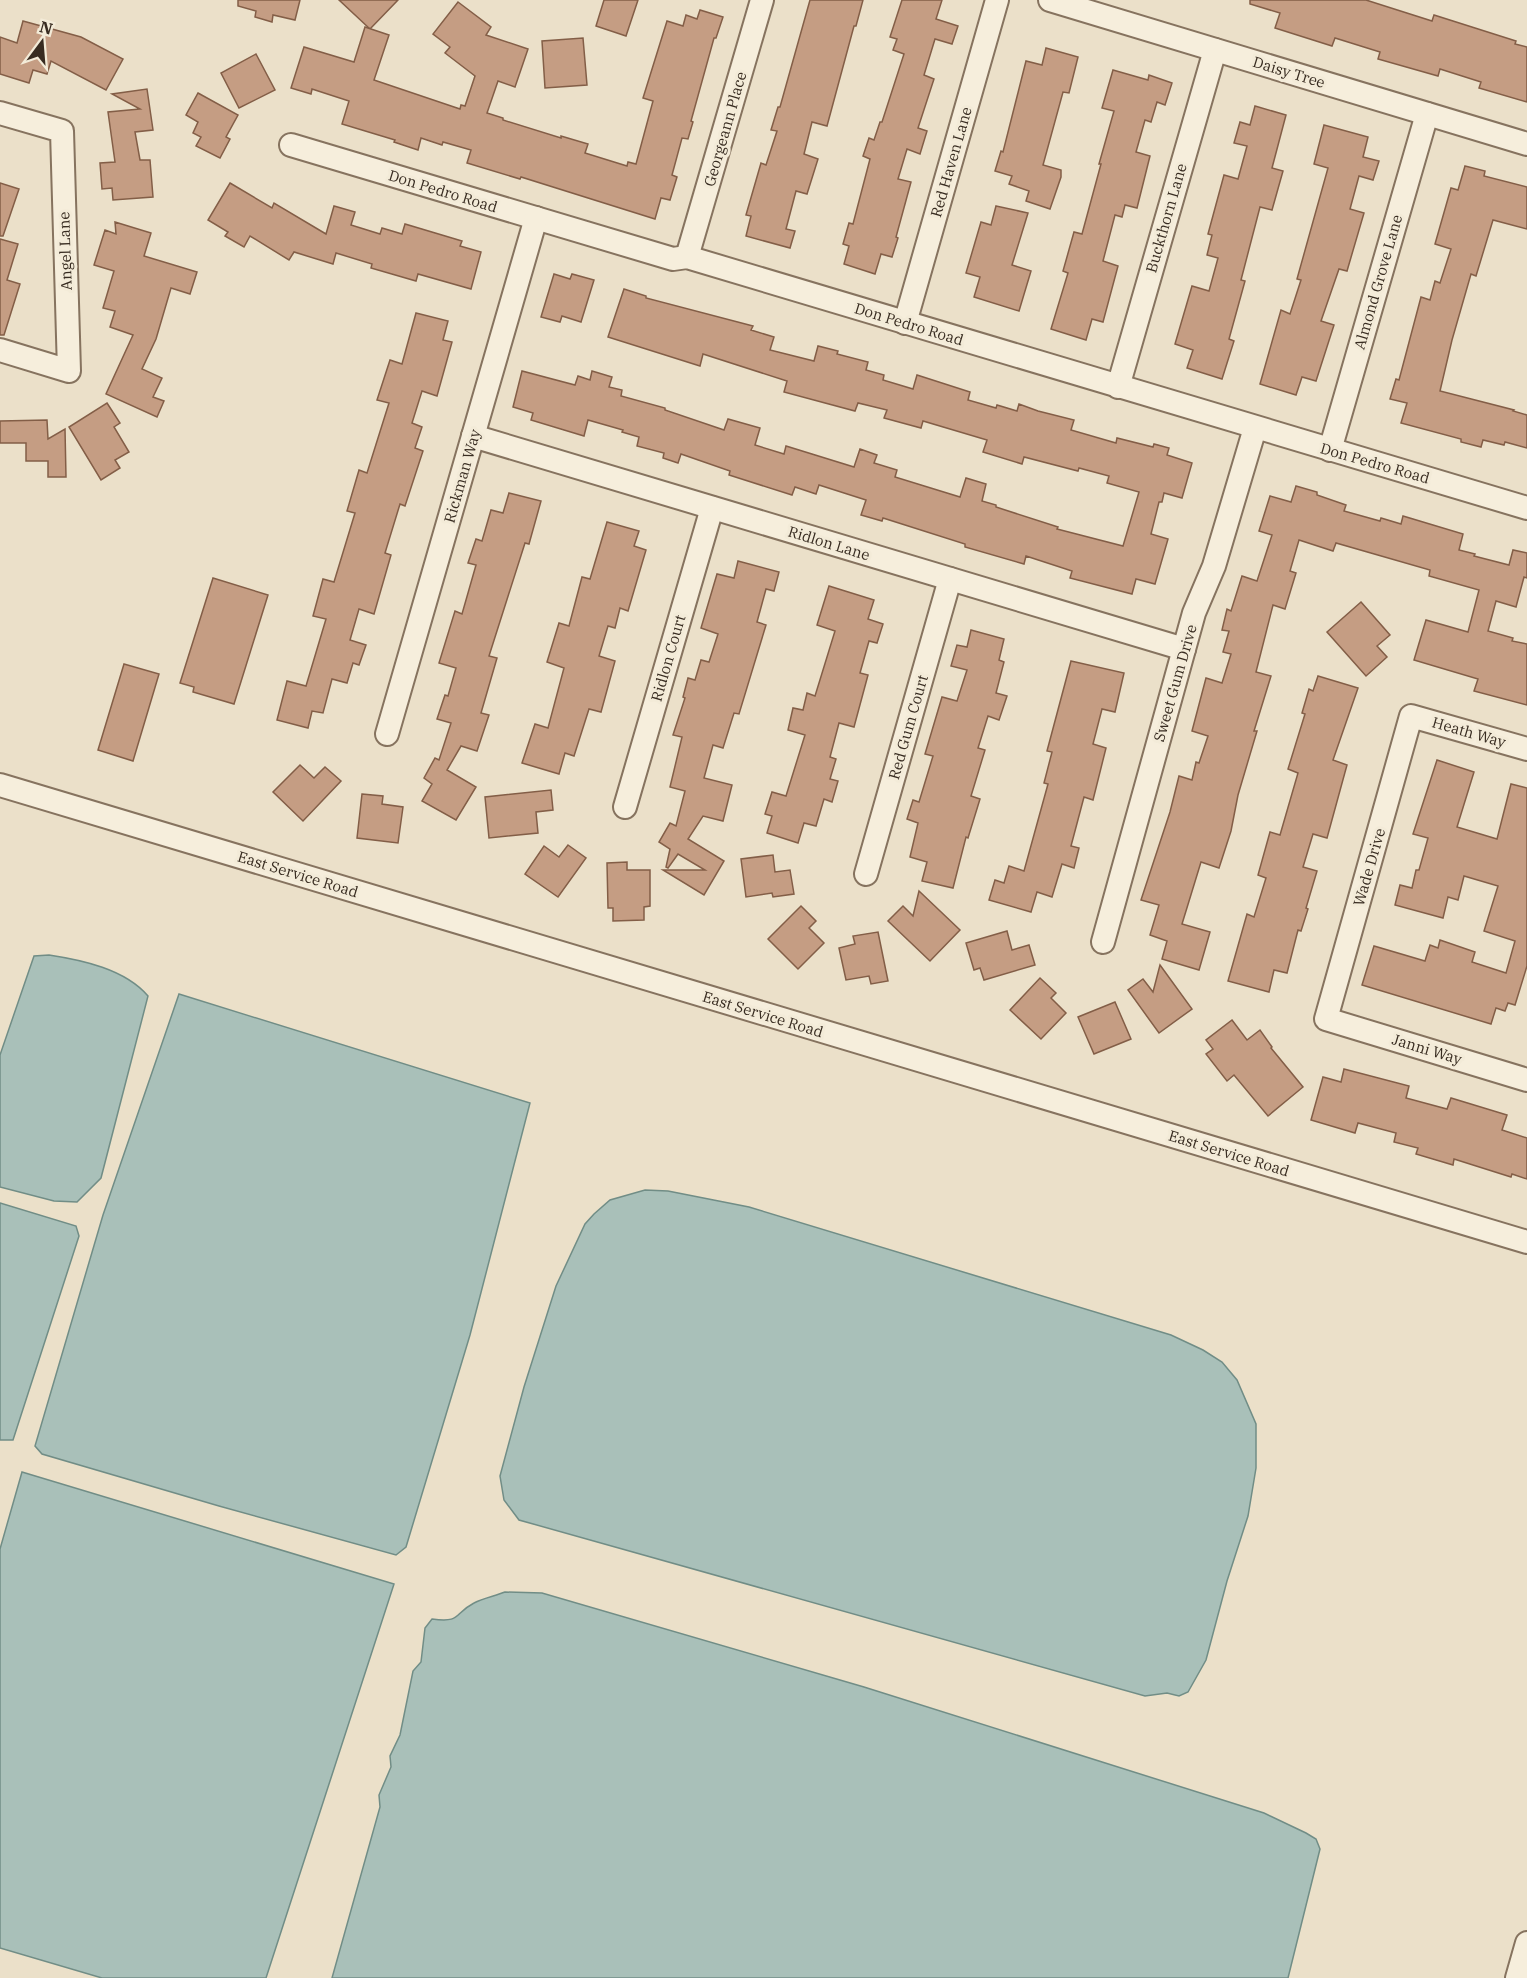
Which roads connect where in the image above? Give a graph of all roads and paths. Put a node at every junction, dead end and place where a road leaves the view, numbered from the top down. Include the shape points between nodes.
1 (762, 0) edge
2 (997, 0) edge
3 (1050, 0) edge
4 (1215, 50) junction
5 (0, 113) edge
6 (1427, 114) junction
7 (1527, 144) edge
8 (291, 145) dead end
9 (536, 218) junction
10 (687, 257) junction
11 (905, 323) junction
12 (0, 351) edge
13 (1118, 387) junction
14 (1255, 428) junction
15 (473, 436) junction
16 (1330, 450) junction
17 (712, 508) junction
18 (1527, 508) edge
19 (950, 579) junction
20 (1184, 650) junction
21 (1411, 716) joint
22 (387, 734) dead end
23 (1527, 749) edge
24 (0, 785) edge
25 (625, 807) dead end
26 (866, 874) dead end
27 (1103, 942) dead end
28 (1326, 1019) joint
29 (1527, 1080) edge
30 (1527, 1242) edge
31 (1527, 1943) edge
32 (1517, 1978) edge

1 - 10 street, Georgeann Place
2 - 11 street, Red Haven Lane
3 - 4 street, Daisy Tree
4 - 6 street, Daisy Tree
4 - 13 street, Buckthorn Lane
5 - 12 street, Angel Lane via 62,131 69,370
6 - 7 street, Daisy Tree
6 - 16 street, Almond Grove Lane
8 - 9 street, Don Pedro Road
9 - 10 street, Don Pedro Road via 673,259
9 - 15 street, Rickman Way
10 - 11 street, Don Pedro Road
11 - 13 street, Don Pedro Road
13 - 14 street, Don Pedro Road
14 - 16 street, Don Pedro Road
14 - 20 street, Sweet Gum Drive
15 - 17 street, Ridlon Lane
15 - 22 street, Rickman Way
16 - 18 street, Don Pedro Road
17 - 19 street, Ridlon Lane
17 - 25 street, Ridlon Court
19 - 20 street, Ridlon Lane
19 - 26 street, Red Gum Court
20 - 27 street, Sweet Gum Drive
21 - 23 street, Heath Way
21 - 28 street, Wade Drive
24 - 30 street, East Service Road
28 - 29 street, Janni Way
31 - 32 street

